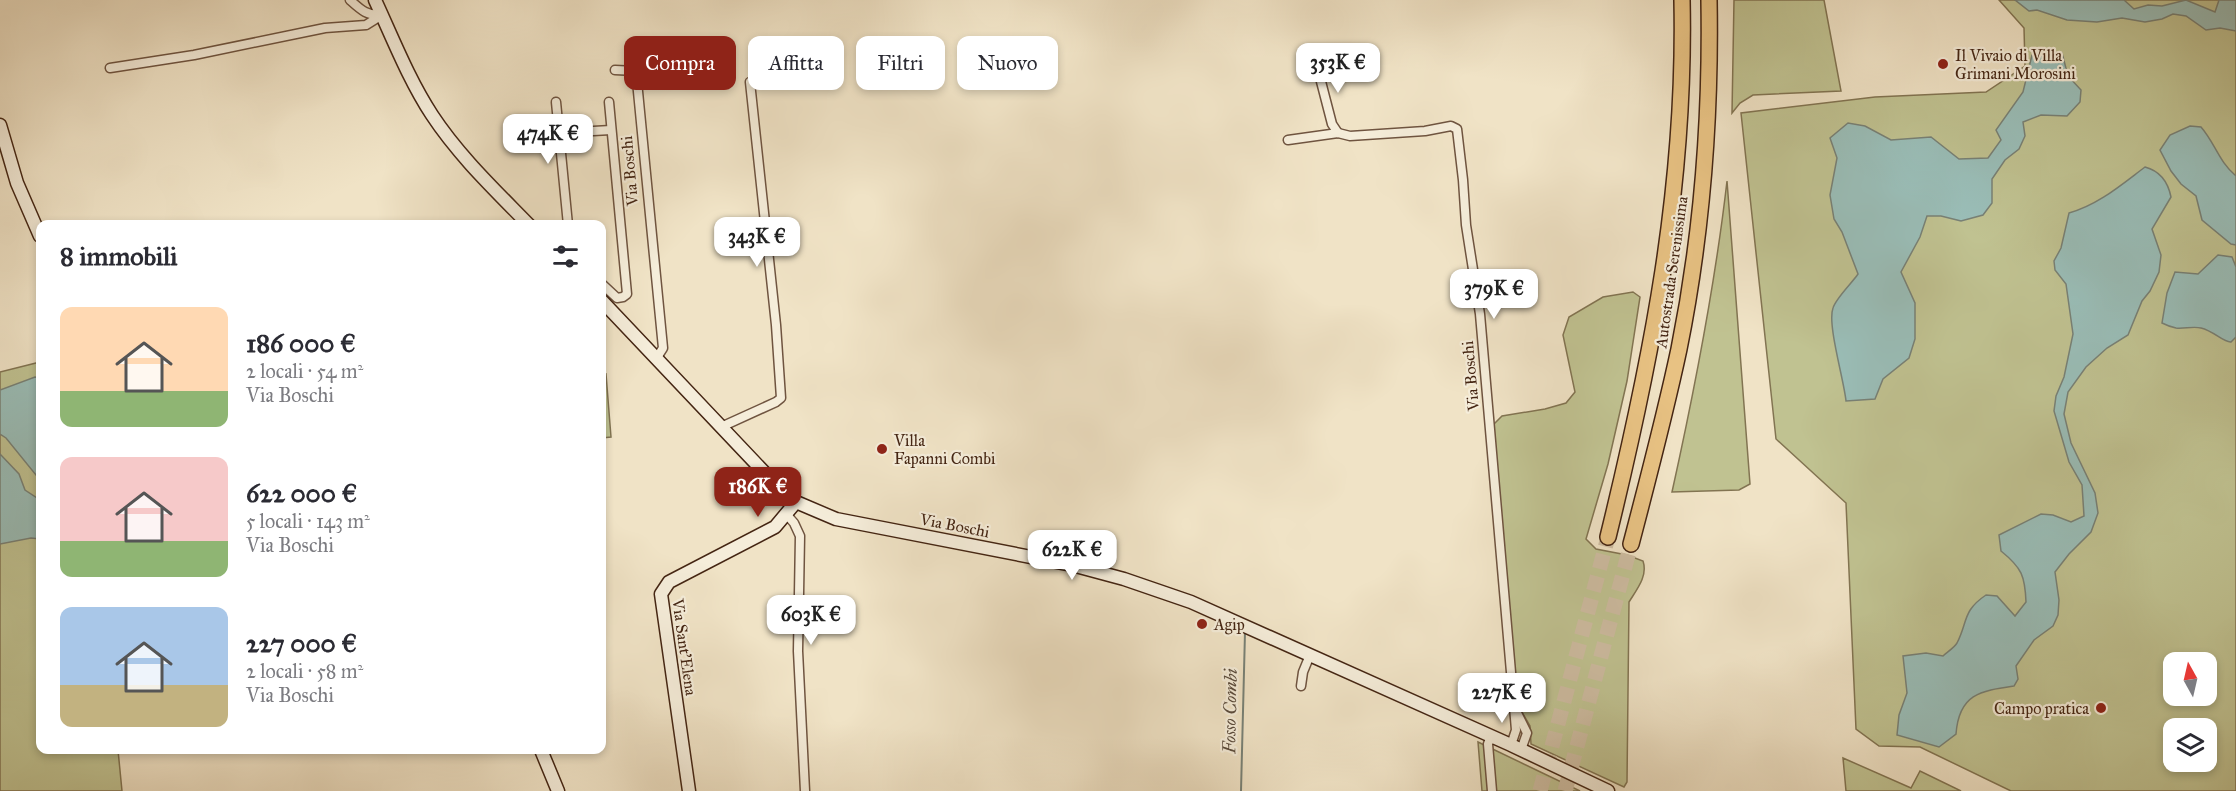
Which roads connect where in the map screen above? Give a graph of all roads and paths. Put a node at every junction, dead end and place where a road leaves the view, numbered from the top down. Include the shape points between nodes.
1 (350, 0) edge
2 (375, 0) edge
3 (1682, 0) edge
4 (1709, 0) edge
5 (382, 15) junction
6 (1317, 66) dead end
7 (110, 68) dead end
8 (615, 70) dead end
9 (751, 90) edge
10 (556, 102) dead end
11 (609, 102) dead end
12 (0, 125) edge
13 (611, 129) junction
14 (1338, 133) junction
15 (558, 134) junction
16 (1288, 140) dead end
17 (524, 220) edge
18 (567, 220) edge
19 (36, 227) edge
20 (606, 288) edge
21 (606, 305) edge
22 (656, 359) junction
23 (721, 427) junction
24 (796, 502) junction
25 (787, 515) junction
26 (1608, 537) tunnel mouth
27 (1632, 544) tunnel mouth
28 (1310, 655) junction
29 (1301, 686) dead end
30 (1491, 736) junction
31 (1516, 748) junction
32 (543, 754) edge
33 (558, 791) edge
34 (688, 791) edge
35 (805, 791) edge
36 (1492, 791) edge
37 (1608, 791) edge

1 - 5 street via 370,15
2 - 5 main road
3 - 26 highway, Autostrada Serenissima via 1681,106 1667,255 1653,341
4 - 27 highway, Autostrada Serenissima via 1701,196 1693,263 1672,378
5 - 7 street via 366,25 325,28
5 - 17 main road via 432,114 467,159
6 - 14 street via 1332,124
8 - 22 street, Via Boschi via 636,71 663,348
9 - 23 street via 781,398
10 - 15 street
11 - 13 street, Via Boschi
12 - 19 main road via 17,183
13 - 15 street, Via Boschi
13 - 20 street, Via Boschi via 627,294 617,298
14 - 16 street, Via Boschi
14 - 31 street, Via Boschi via 1350,136 1451,126 1457,129 1480,314
15 - 18 street
21 - 22 main road, Via Boschi
22 - 23 main road, Via Boschi
23 - 24 main road, Via Boschi
24 - 25 main road
24 - 28 main road, Via Boschi via 849,522 1125,579 1191,602
25 - 34 main road, Via Sant'Elena via 775,526 669,582 661,594
25 - 35 street via 800,536 798,651
28 - 29 street
28 - 30 main road, Via Boschi
30 - 31 main road, Via Boschi
30 - 36 street via 1488,744
31 - 37 main road, Via Boschi
32 - 33 main road

